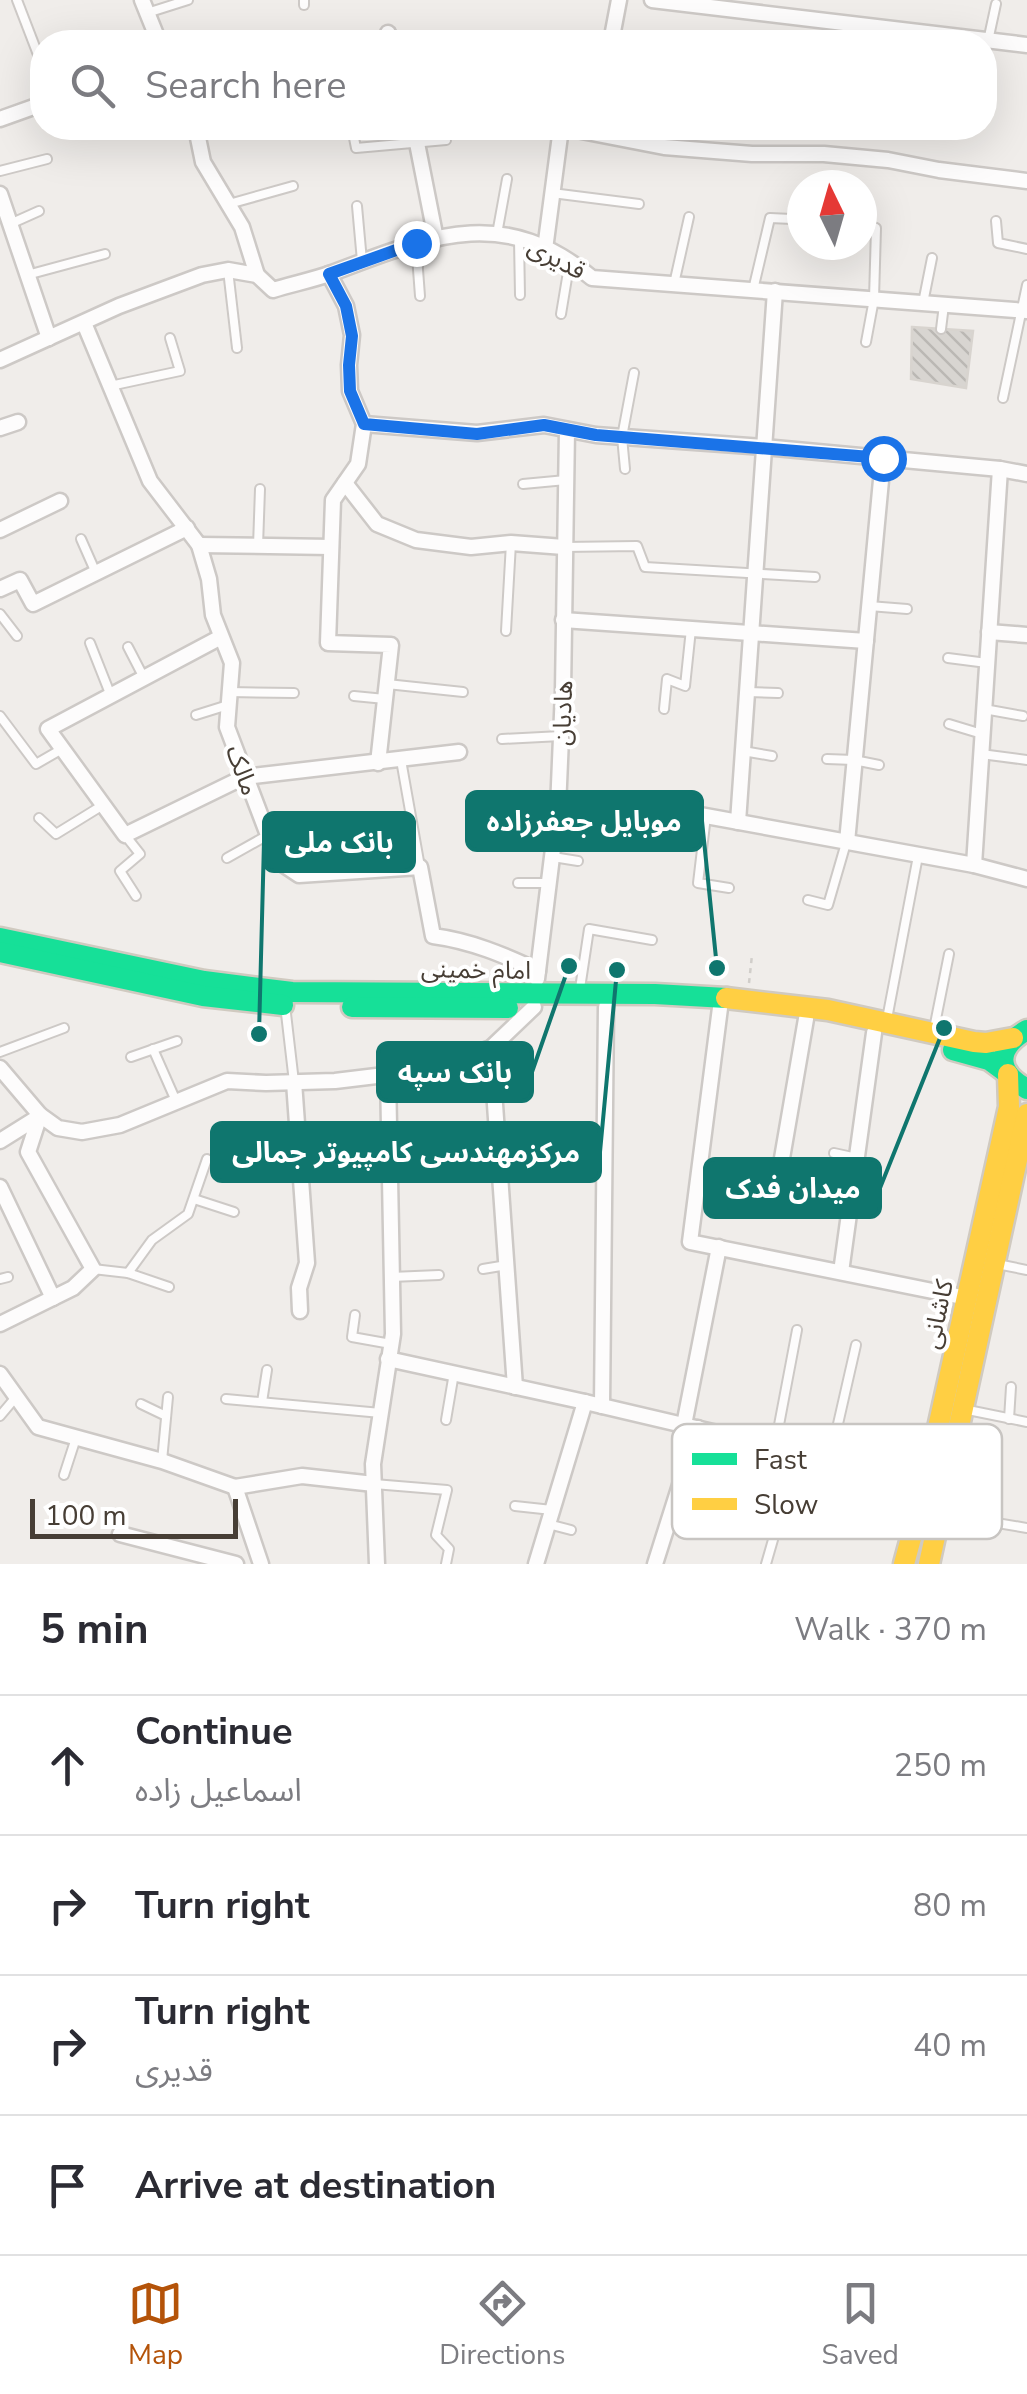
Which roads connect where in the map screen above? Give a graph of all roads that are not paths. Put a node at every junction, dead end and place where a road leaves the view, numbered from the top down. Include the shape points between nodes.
1 (17, 0) edge
2 (188, 0) edge
3 (619, 0) edge
4 (652, 0) edge
5 (996, 4) dead end
6 (144, 6) edge
7 (751, 6) edge
8 (154, 30) edge
9 (613, 30) edge
10 (861, 30) edge
11 (990, 30) edge
12 (30, 34) edge
13 (997, 42) edge
14 (1027, 46) edge
15 (30, 108) edge
16 (0, 119) edge
17 (200, 140) edge
18 (354, 140) edge
19 (390, 140) edge
20 (417, 140) edge
21 (562, 140) edge
22 (635, 140) edge
23 (46, 159) dead end
24 (0, 171) edge
25 (507, 180) dead end
26 (1027, 181) edge
27 (293, 186) dead end
28 (552, 193) junction
29 (0, 194) edge
30 (229, 204) junction
31 (639, 204) dead end
32 (357, 206) dead end
33 (39, 211) dead end
34 (689, 217) dead end
35 (787, 219) edge
36 (996, 221) dead end
37 (10, 224) junction
38 (497, 234) junction
39 (436, 238) junction
40 (519, 238) junction
41 (416, 243) junction
42 (544, 249) junction
43 (1027, 249) edge
44 (104, 254) dead end
45 (932, 258) dead end
46 (570, 260) junction
47 (875, 260) edge
48 (362, 261) junction
49 (228, 270) junction
50 (329, 274) junction
51 (27, 275) junction
52 (256, 275) junction
53 (674, 284) junction
54 (1027, 285) edge
55 (754, 290) junction
56 (775, 291) junction
57 (520, 295) dead end
58 (420, 296) dead end
59 (874, 299) junction
60 (923, 303) junction
61 (944, 304) junction
62 (1024, 311) edge
63 (561, 314) dead end
64 (84, 322) junction
65 (941, 329) dead end
66 (48, 338) junction
67 (170, 338) dead end
68 (866, 342) dead end
69 (237, 348) dead end
70 (0, 360) edge
71 (634, 373) dead end
72 (110, 386) junction
73 (1003, 398) dead end
74 (18, 422) dead end
75 (364, 424) junction
76 (0, 428) edge
77 (567, 430) junction
78 (622, 437) junction
79 (764, 448) junction
80 (883, 458) junction
81 (624, 469) dead end
82 (1000, 470) junction
83 (1027, 474) edge
84 (566, 480) junction
85 (345, 482) junction
86 (523, 484) dead end
87 (260, 488) dead end
88 (60, 501) dead end
89 (187, 528) junction
90 (0, 530) edge
91 (81, 539) dead end
92 (511, 543) junction
93 (199, 545) junction
94 (258, 546) junction
95 (331, 547) junction
96 (564, 547) junction
97 (96, 572) junction
98 (756, 573) junction
99 (815, 577) dead end
100 (0, 589) edge
101 (869, 606) junction
102 (907, 610) dead end
103 (0, 614) edge
104 (563, 620) junction
105 (691, 629) junction
106 (506, 631) dead end
107 (988, 632) junction
108 (752, 633) junction
109 (1027, 635) edge
110 (17, 636) dead end
111 (220, 637) junction
112 (866, 641) junction
113 (90, 643) dead end
114 (128, 647) dead end
115 (948, 658) dead end
116 (986, 663) junction
117 (144, 678) junction
118 (386, 691) junction
119 (463, 692) dead end
120 (748, 692) junction
121 (294, 693) dead end
122 (778, 693) dead end
123 (111, 696) junction
124 (354, 696) dead end
125 (229, 698) junction
126 (664, 709) dead end
127 (984, 710) junction
128 (196, 715) dead end
129 (0, 716) edge
130 (1023, 716) dead end
131 (949, 724) dead end
132 (982, 734) junction
133 (561, 736) junction
134 (502, 739) dead end
135 (62, 749) junction
136 (744, 751) junction
137 (459, 752) dead end
138 (981, 754) junction
139 (772, 756) dead end
140 (827, 759) dead end
141 (401, 760) junction
142 (854, 760) junction
143 (1027, 760) edge
144 (378, 763) junction
145 (878, 765) dead end
146 (244, 778) junction
147 (103, 805) junction
148 (532, 806) dead end
149 (558, 808) junction
150 (706, 816) junction
151 (39, 818) dead end
152 (738, 822) junction
153 (124, 835) junction
154 (268, 835) junction
155 (847, 842) junction
156 (918, 855) junction
157 (553, 857) junction
158 (226, 858) dead end
159 (578, 861) dead end
160 (974, 865) junction
161 (420, 867) junction
162 (1027, 879) edge
163 (518, 883) dead end
164 (550, 883) junction
165 (729, 888) dead end
166 (136, 896) dead end
167 (808, 900) dead end
168 (0, 938) edge
169 (652, 940) dead end
170 (0, 952) edge
171 (949, 954) dead end
172 (538, 971) junction
173 (580, 995) junction
174 (534, 1001) junction
175 (285, 1005) junction
176 (606, 1006) junction
177 (720, 1008) junction
178 (806, 1019) junction
179 (64, 1028) dead end
180 (880, 1028) junction
181 (1023, 1032) edge
182 (933, 1034) junction
183 (177, 1041) dead end
184 (492, 1048) junction
185 (153, 1049) junction
186 (0, 1052) edge
187 (131, 1056) dead end
188 (0, 1068) edge
189 (388, 1074) junction
190 (1008, 1074) junction
191 (294, 1082) junction
192 (1027, 1089) edge
193 (176, 1102) junction
194 (1027, 1114) edge
195 (40, 1115) junction
196 (0, 1141) edge
197 (834, 1152) dead end
198 (857, 1158) junction
199 (208, 1159) dead end
200 (0, 1187) edge
201 (776, 1193) dead end
202 (194, 1198) junction
203 (829, 1208) dead end
204 (234, 1212) dead end
205 (850, 1214) junction
206 (719, 1248) junction
207 (994, 1263) junction
208 (506, 1265) junction
209 (483, 1268) dead end
210 (93, 1270) junction
211 (1027, 1270) edge
212 (841, 1272) junction
213 (128, 1273) junction
214 (438, 1276) dead end
215 (392, 1277) junction
216 (169, 1287) dead end
217 (53, 1298) junction
218 (966, 1298) junction
219 (300, 1311) dead end
220 (355, 1315) dead end
221 (1, 1321) edge
222 (797, 1330) dead end
223 (856, 1345) dead end
224 (390, 1352) junction
225 (267, 1370) dead end
226 (0, 1374) edge
227 (454, 1374) junction
228 (515, 1387) junction
229 (1012, 1387) dead end
230 (168, 1396) dead end
231 (16, 1397) junction
232 (226, 1399) dead end
233 (262, 1402) junction
234 (585, 1402) junction
235 (141, 1404) dead end
236 (602, 1406) junction
237 (962, 1409) junction
238 (381, 1413) junction
239 (0, 1416) edge
240 (166, 1416) junction
241 (1009, 1419) junction
242 (446, 1420) dead end
243 (1027, 1422) edge
244 (682, 1424) edge
245 (691, 1424) edge
246 (779, 1424) edge
247 (838, 1424) edge
248 (939, 1424) edge
249 (959, 1424) edge
250 (76, 1438) junction
251 (162, 1460) junction
252 (64, 1476) dead end
253 (374, 1484) junction
254 (235, 1487) junction
255 (515, 1506) dead end
256 (672, 1508) edge
257 (550, 1517) junction
258 (1002, 1524) edge
259 (1027, 1528) edge
260 (571, 1530) dead end
261 (120, 1534) dead end
262 (773, 1539) edge
263 (911, 1539) edge
264 (934, 1539) edge
265 (236, 1564) edge
266 (261, 1564) edge
267 (378, 1564) edge
268 (446, 1564) edge
269 (536, 1564) edge
270 (654, 1564) edge
271 (766, 1564) edge
272 (904, 1564) edge
273 (929, 1564) edge

1 - 12 lane
2 - 6 lane
3 - 9 street
4 - 7 street
5 - 11 lane
6 - 8 street
7 - 10 street
13 - 14 street
15 - 16 street
17 - 30 street via 203,162
18 - 19 lane via 356,148
20 - 39 street
21 - 28 street
22 - 26 street via 888,160
23 - 24 lane
25 - 38 lane
27 - 30 lane
28 - 31 lane
28 - 42 street
29 - 37 street
30 - 52 street
32 - 48 lane
33 - 37 lane
34 - 53 lane
35 - 55 lane via 770,218
36 - 43 lane via 998,243
37 - 51 street
38 - 39 street, قدیری
38 - 40 street, قدیری
39 - 41 street, قدیری
40 - 42 street, قدیری
40 - 57 lane
41 - 48 street, قدیری
41 - 58 lane
42 - 46 street, قدیری
44 - 51 lane
45 - 60 lane
46 - 53 street, قدیری via 592,278
46 - 63 lane
47 - 59 lane
48 - 50 street, قدیری
49 - 52 street, قدیری
49 - 64 street, قدیری
49 - 69 lane
50 - 52 street, قدیری via 272,290
50 - 75 street via 346,306 350,391
51 - 66 street
53 - 55 street, قدیری
54 - 62 lane
55 - 56 street, قدیری
56 - 59 street, قدیری
56 - 79 street
59 - 60 street, قدیری
59 - 68 lane
60 - 61 street, قدیری
61 - 62 street, قدیری
61 - 65 lane
62 - 73 lane
64 - 66 street, قدیری
64 - 72 street, مالک
66 - 70 street, قدیری
67 - 72 lane via 180,371
71 - 78 lane
72 - 89 street, مالک via 150,481
74 - 76 street
75 - 77 street via 477,434 544,425
75 - 85 street via 358,464
77 - 78 street
77 - 84 street, هادیان
78 - 79 street
78 - 81 lane
79 - 80 street
79 - 98 street
80 - 82 street
80 - 101 street
82 - 83 street
82 - 107 street
84 - 86 lane
84 - 96 street, هادیان
85 - 92 street via 377,524 416,540 470,547
85 - 95 street via 333,500
87 - 94 lane
88 - 90 street
89 - 93 street, مالک
89 - 97 street
91 - 97 lane
92 - 96 street
92 - 106 lane
93 - 94 street
93 - 111 street, مالک
94 - 95 street
95 - 118 street via 328,643 392,645
96 - 98 lane via 636,546 645,566
96 - 104 street, هادیان
97 - 100 street via 33,604 20,580
98 - 99 lane
98 - 108 street
101 - 102 lane
101 - 112 street
103 - 110 lane
104 - 105 street
104 - 133 street, هادیان
105 - 108 street
105 - 126 lane via 686,686 667,679
107 - 109 street
107 - 116 street
108 - 112 street
108 - 120 street
111 - 117 street
111 - 125 street, مالک via 232,663
112 - 142 street
113 - 123 lane
114 - 117 lane
115 - 116 lane
116 - 127 street
117 - 123 street
118 - 119 lane
118 - 124 lane
118 - 144 street
120 - 122 lane
120 - 136 street
121 - 125 lane
123 - 135 street via 48,729
125 - 128 lane
125 - 146 street, مالک via 227,726
127 - 130 lane
127 - 132 street
129 - 135 lane via 36,764
131 - 132 lane
132 - 138 street
133 - 134 lane
133 - 149 street, هادیان
135 - 147 street
136 - 139 lane
136 - 152 street
137 - 141 street
138 - 143 lane
138 - 160 street
140 - 142 lane
141 - 144 street
141 - 161 lane
142 - 145 lane
142 - 155 street
144 - 146 street
146 - 153 street
146 - 154 street, مالک
147 - 151 lane via 56,834
147 - 153 street
148 - 149 lane
149 - 150 street via 611,813 630,802
149 - 157 street, هادیان
150 - 152 street
150 - 165 lane via 698,883
152 - 155 street
153 - 166 lane via 140,854 120,870
154 - 158 lane
154 - 161 street, مالک via 284,866 300,875
155 - 156 street
155 - 167 lane via 828,905
156 - 160 street
156 - 180 lane
157 - 159 lane
157 - 164 street, هادیان
160 - 162 street
161 - 172 street via 433,936 498,952
163 - 164 lane
164 - 172 street, هادیان
168 - 174 main road, امام خمینی via 204,981 292,992
169 - 173 lane via 589,929
170 - 175 main road, امام خمینی via 203,996
171 - 182 lane
172 - 174 street, هادیان
173 - 174 main road, امام خمینی
173 - 180 main road, امام خمینی via 748,999 828,1010
174 - 175 main road, امام خمینی via 450,1009
174 - 176 main road, امام خمینی
174 - 184 street
175 - 191 lane
176 - 177 main road, امام خمینی
176 - 236 street
177 - 178 main road, امام خمینی
177 - 206 street via 690,1242
178 - 180 main road, امام خمینی
178 - 201 street
179 - 186 lane
180 - 182 main road, امام خمینی
180 - 190 main road, امام خمینی via 988,1060
180 - 198 street
181 - 182 main road, امام خمینی via 986,1043
181 - 190 main road, کاشانی via 1005,1054
183 - 185 lane
184 - 189 street via 426,1070
184 - 208 street
185 - 187 lane
185 - 193 lane
188 - 195 street
189 - 191 street
189 - 215 street
190 - 192 main road, امام خمینی
190 - 218 main road, کاشانی via 1008,1107
191 - 193 street via 228,1081
191 - 219 street via 307,1264
193 - 195 street via 82,1132 58,1128
194 - 207 main road, کاشانی
195 - 196 street
195 - 210 street via 28,1152
197 - 198 lane
198 - 205 street
199 - 202 lane
200 - 217 street
202 - 204 lane
202 - 213 lane via 188,1214 152,1240
203 - 205 lane
205 - 212 street
206 - 212 street
206 - 245 street
207 - 211 lane
207 - 237 main road, کاشانی
208 - 209 lane
208 - 228 street
210 - 213 lane
210 - 217 street
212 - 218 street
213 - 216 lane
214 - 215 lane
215 - 224 street
217 - 221 street
218 - 248 main road, کاشانی
220 - 224 lane via 352,1337
222 - 246 lane
223 - 247 lane
224 - 227 street
224 - 238 street
225 - 233 lane
226 - 231 street
227 - 228 street
227 - 242 lane
228 - 234 street
229 - 241 lane
230 - 240 lane
231 - 239 lane
231 - 250 street via 38,1427
232 - 233 lane
233 - 238 lane
234 - 236 street
234 - 257 street
235 - 240 lane
236 - 244 street
237 - 241 lane
237 - 249 main road, کاشانی
238 - 253 street
240 - 251 lane
241 - 243 lane
250 - 251 street
250 - 252 lane
251 - 254 street
253 - 254 street via 302,1476
253 - 267 street
253 - 268 lane via 447,1490 436,1534 448,1548
254 - 266 street
255 - 257 lane
256 - 270 street
257 - 260 lane
257 - 269 street
258 - 259 lane
261 - 265 street
262 - 271 lane
263 - 272 main road, کاشانی
264 - 273 main road, کاشانی

